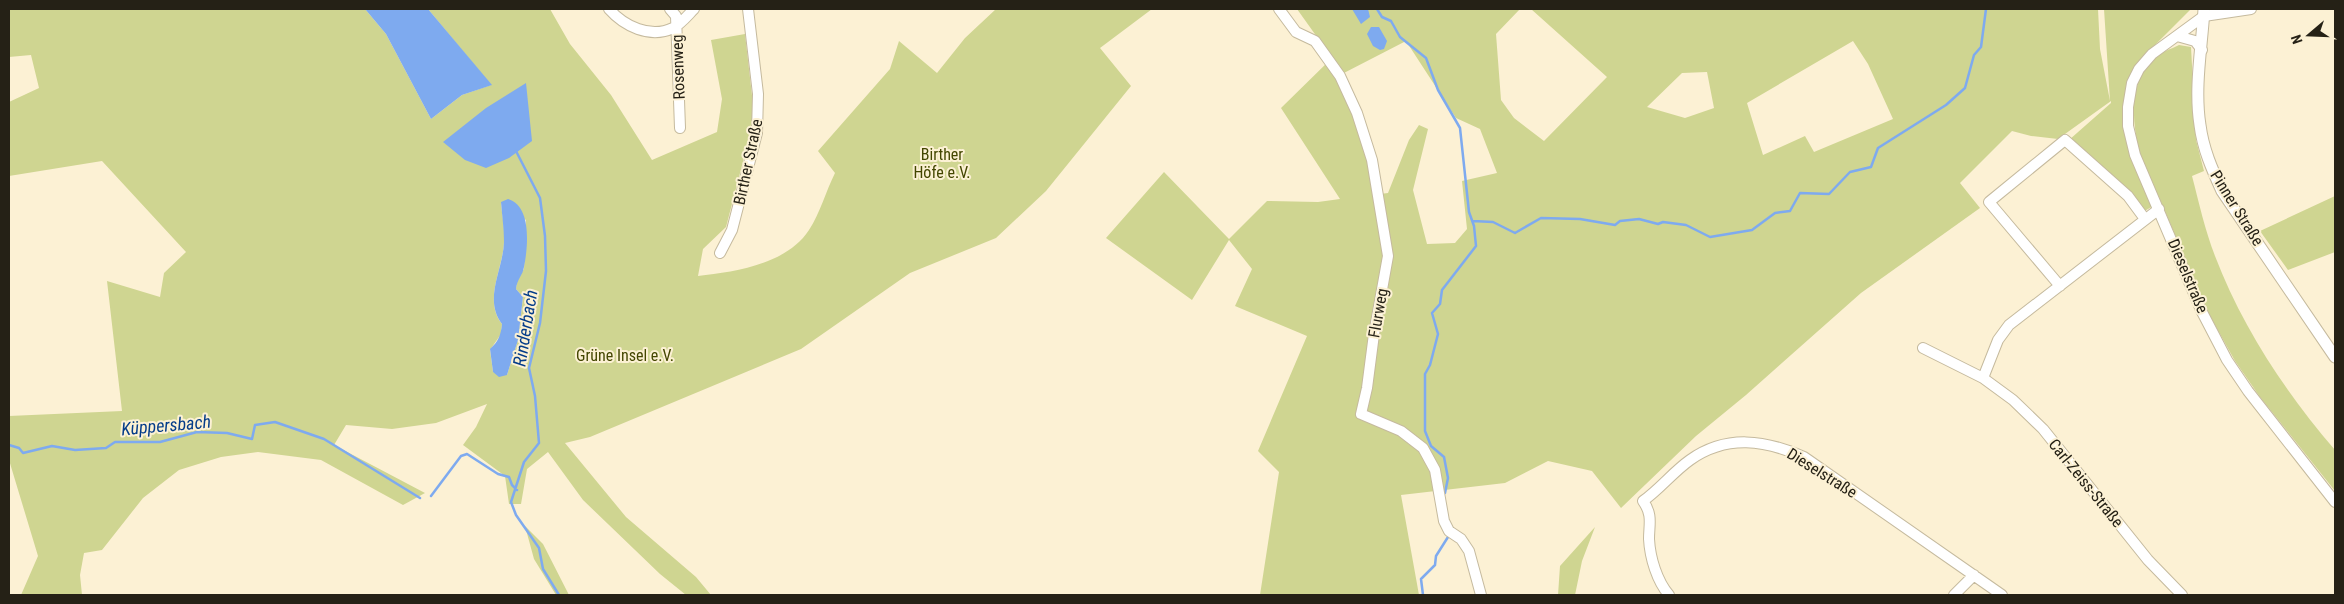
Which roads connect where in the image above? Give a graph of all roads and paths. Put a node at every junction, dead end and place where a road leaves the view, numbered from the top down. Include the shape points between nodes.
1 (608, 9) edge
2 (670, 9) edge
3 (694, 9) edge
4 (748, 9) edge
5 (1279, 9) edge
6 (2251, 9) edge
7 (2204, 13) edge
8 (677, 25) junction
9 (2177, 36) junction
10 (2202, 50) junction
11 (680, 128) dead end
12 (2160, 209) junction
13 (2145, 219) junction
14 (720, 253) dead end
15 (2060, 286) junction
16 (1923, 348) dead end
17 (2335, 358) edge
18 (1984, 378) junction
19 (2335, 502) edge
20 (1974, 575) junction
21 (1481, 595) edge
22 (1669, 595) edge
23 (1954, 595) edge
24 (2002, 595) edge
25 (2182, 595) edge

1 - 8 street via 622,21 646,31 666,30
2 - 8 street, Rosenweg via 676,16
3 - 8 street
4 - 14 street, Birther Straße via 758,94 757,133 732,230
5 - 21 street, Flurweg via 1296,32 1315,41 1340,76 1357,113 1372,160 1388,256 1361,414 1401,431 1423,448 1435,470 1444,521 1449,531 1461,539 1469,551
6 - 7 street
7 - 9 street, Dieselstraße
7 - 10 street, Pinner Straße
8 - 11 street, Rosenweg
9 - 10 street via 2195,41
9 - 12 street, Dieselstraße via 2152,54 2139,69 2132,83 2128,107 2132,143
10 - 17 street, Pinner Straße via 2199,124 2210,165 2222,191
12 - 13 street
12 - 19 street, Dieselstraße via 2201,310 2227,360
13 - 15 street
13 - 15 street via 2128,196 2064,140 1989,202
15 - 18 street via 2009,325 1998,340
16 - 18 street, Carl-Zeiss-Straße
18 - 25 street, Carl-Zeiss-Straße via 2043,428 2148,560
20 - 22 street, Dieselstraße via 1804,458 1778,446 1734,441 1710,448 1689,460 1643,501 1650,513 1649,540 1655,568
20 - 23 street
20 - 24 street, Dieselstraße

